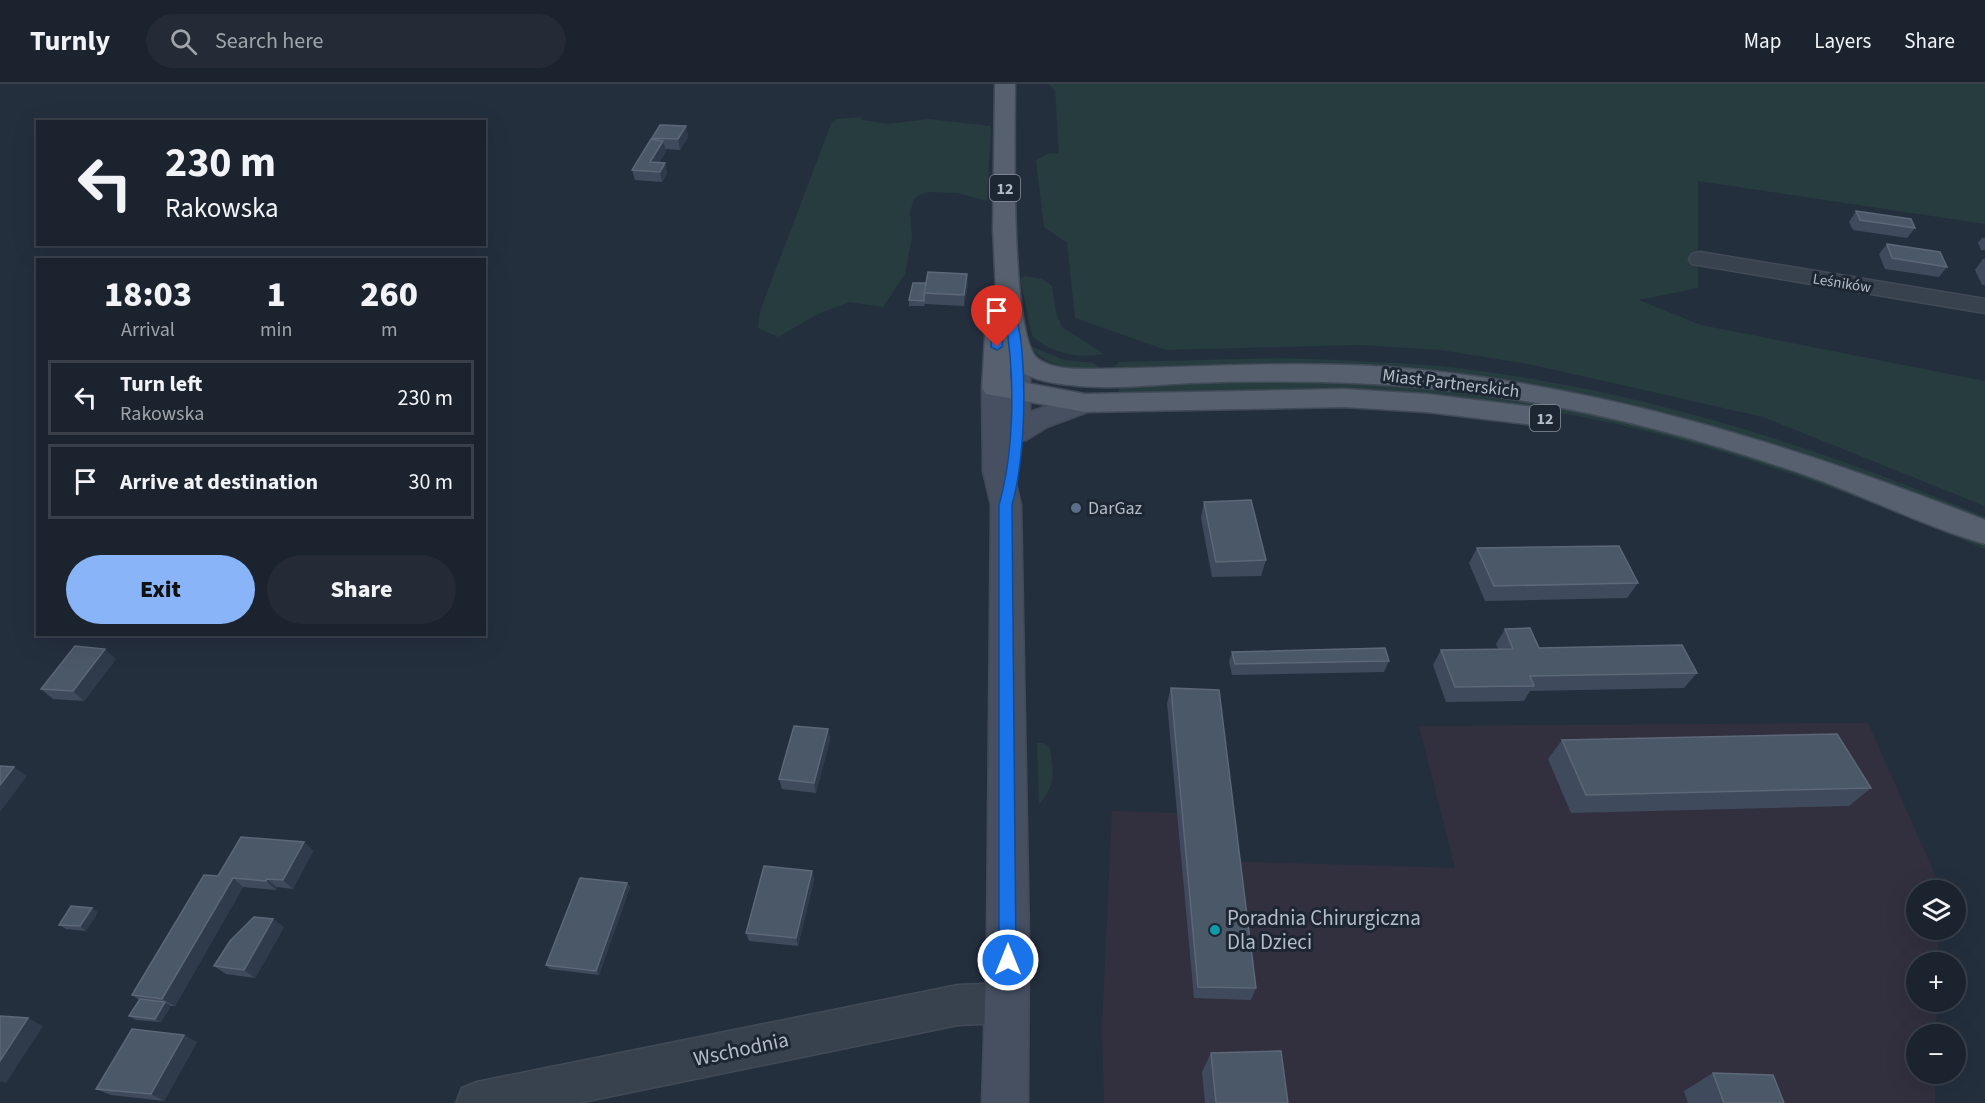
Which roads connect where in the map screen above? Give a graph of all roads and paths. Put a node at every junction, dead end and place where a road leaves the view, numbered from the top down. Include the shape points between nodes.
1 (1005, 84) edge
2 (1700, 259) dead end
3 (1006, 293) junction
4 (1985, 306) edge
5 (1017, 352) junction
6 (1007, 388) junction
7 (1079, 391) junction
8 (1016, 433) junction
9 (1006, 505) junction
10 (1985, 533) edge
11 (1985, 556) edge
12 (1007, 1004) junction
13 (477, 1103) edge
14 (1005, 1103) edge

1 - 3 main road, 12
2 - 4 street, Leśników
3 - 5 main road, 12
3 - 6 main road, 12 via 997,326
5 - 6 main road
5 - 7 main road, Miast Partnerskich / 12 via 1036,368
6 - 7 main road, Miast Partnerskich / 12 via 1043,398
6 - 8 main road
6 - 9 main road via 998,471
7 - 8 main road, Miast Partnerskich via 1054,413
7 - 10 main road, Miast Partnerskich / 12 via 1272,372 1379,374 1524,392 1609,408 1753,446 1829,471
7 - 11 main road, Miast Partnerskich / 12 via 1414,401 1544,418 1735,463 1822,491
8 - 9 main road via 1013,477
9 - 12 main road
12 - 13 street, Wschodnia via 958,1005
12 - 14 main road

